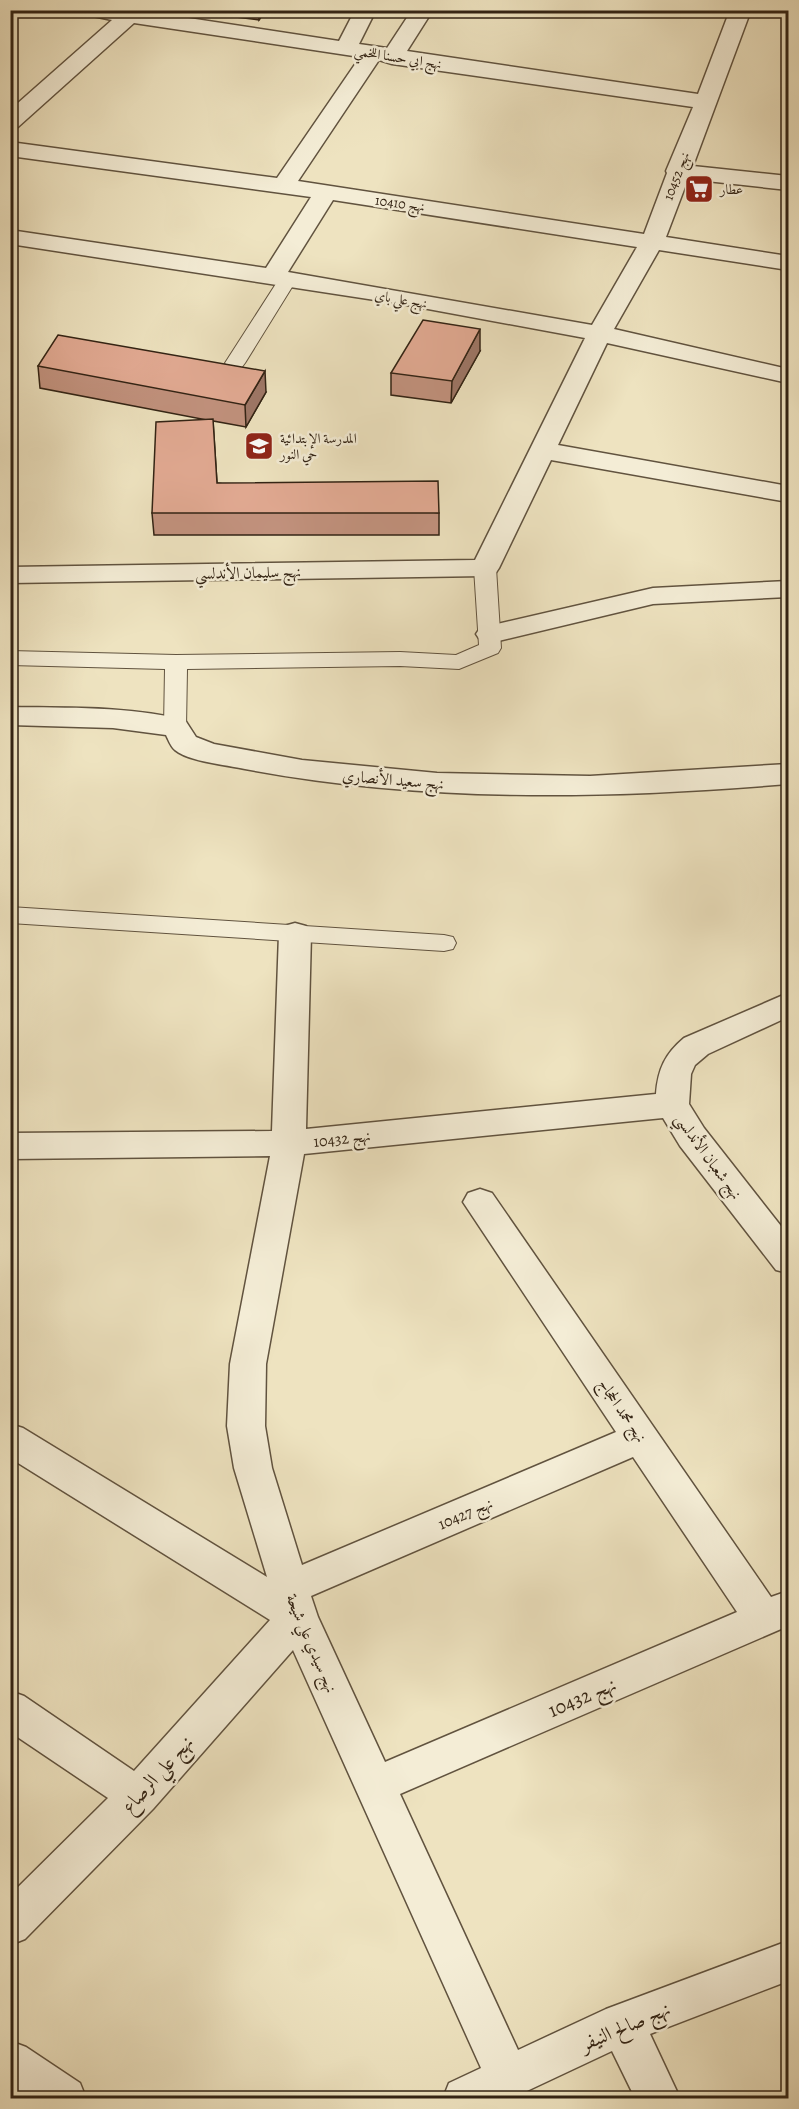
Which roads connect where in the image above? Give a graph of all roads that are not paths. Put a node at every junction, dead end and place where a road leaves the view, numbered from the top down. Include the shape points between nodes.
1 (90, 10) edge
2 (366, 10) edge
3 (423, 10) edge
4 (741, 10) edge
5 (129, 16) junction
6 (346, 50) junction
7 (382, 55) junction
8 (706, 102) junction
9 (10, 122) edge
10 (10, 149) edge
11 (677, 171) junction
12 (789, 183) edge
13 (283, 186) junction
14 (326, 192) junction
15 (10, 237) edge
16 (653, 240) junction
17 (789, 262) edge
18 (280, 278) junction
19 (599, 334) junction
20 (235, 363) edge
21 (789, 376) edge
22 (541, 450) junction
23 (789, 494) edge
24 (484, 568) junction
25 (10, 575) edge
26 (789, 589) edge
27 (490, 634) junction
28 (10, 658) edge
29 (176, 662) junction
30 (10, 716) edge
31 (175, 727) junction
32 (789, 774) edge
33 (10, 915) edge
34 (295, 934) junction
35 (444, 943) dead end
36 (789, 1004) edge
37 (672, 1106) junction
38 (289, 1143) junction
39 (10, 1146) edge
40 (480, 1202) dead end
41 (789, 1260) edge
42 (642, 1437) junction
43 (10, 1439) edge
44 (293, 1603) junction
45 (776, 1614) edge
46 (10, 1709) edge
47 (376, 1785) junction
48 (138, 1796) junction
49 (10, 1925) edge
50 (789, 1961) edge
51 (622, 2024) junction
52 (10, 2062) edge
53 (508, 2078) junction
54 (64, 2098) edge
55 (465, 2098) edge
56 (658, 2098) edge

1 - 5 street, نهج ابي حسنا اللخمي
2 - 6 street
3 - 7 street
4 - 8 street, نهج 10452
5 - 6 street, نهج ابي حسنا اللخمي
5 - 9 street
6 - 7 street, نهج ابي حسنا اللخمي
7 - 8 street, نهج ابي حسنا اللخمي
7 - 13 street
8 - 11 street, نهج 10452
10 - 13 street, نهج 10410
11 - 12 street
11 - 16 street, نهج 10452
13 - 14 street, نهج 10410
14 - 16 street, نهج 10410
14 - 18 street
15 - 18 street, نهج علي باي
16 - 17 street, نهج 10410
16 - 19 street, نهج 10452
18 - 19 street, نهج علي باي
18 - 20 lane
19 - 21 street, نهج علي باي
19 - 22 street, نهج 10452
22 - 23 street
22 - 24 street, نهج 10452
24 - 25 street, نهج سليمان الأندلسي
24 - 27 lane
26 - 27 street via 653,596
27 - 29 lane via 489,648 459,662
28 - 29 lane
29 - 31 lane
30 - 31 street via 113,719
31 - 32 street, نهج سعيد الأنصاري via 186,744 208,752 302,770 437,783 590,786
33 - 34 lane
34 - 35 lane
34 - 38 street, نهج سيدي علي شيحة
36 - 37 street, نهج شعبان الأندلسي via 696,1046 682,1058 674,1074
37 - 38 street, نهج 10432
37 - 41 street, نهج شعبان الأندلسي
38 - 39 street, نهج 10432
38 - 44 street, نهج سيدي علي شيحة via 248,1364 246,1426 253,1468
40 - 42 street, نهج محمد الحجاج
42 - 44 street, نهج 10427
42 - 45 street, نهج محمد الحجاج
43 - 44 street
44 - 47 street, نهج سيدي علي شيحة
44 - 48 street, نهج علي الرصاع
45 - 47 street, نهج 10432
46 - 48 street
47 - 53 street, نهج سيدي علي شيحة
48 - 49 street, نهج علي الرصاع
50 - 51 street, نهج صالح النيفر
51 - 53 street, نهج صالح النيفر
51 - 56 street
52 - 54 street
53 - 55 street, نهج صالح النيفر

